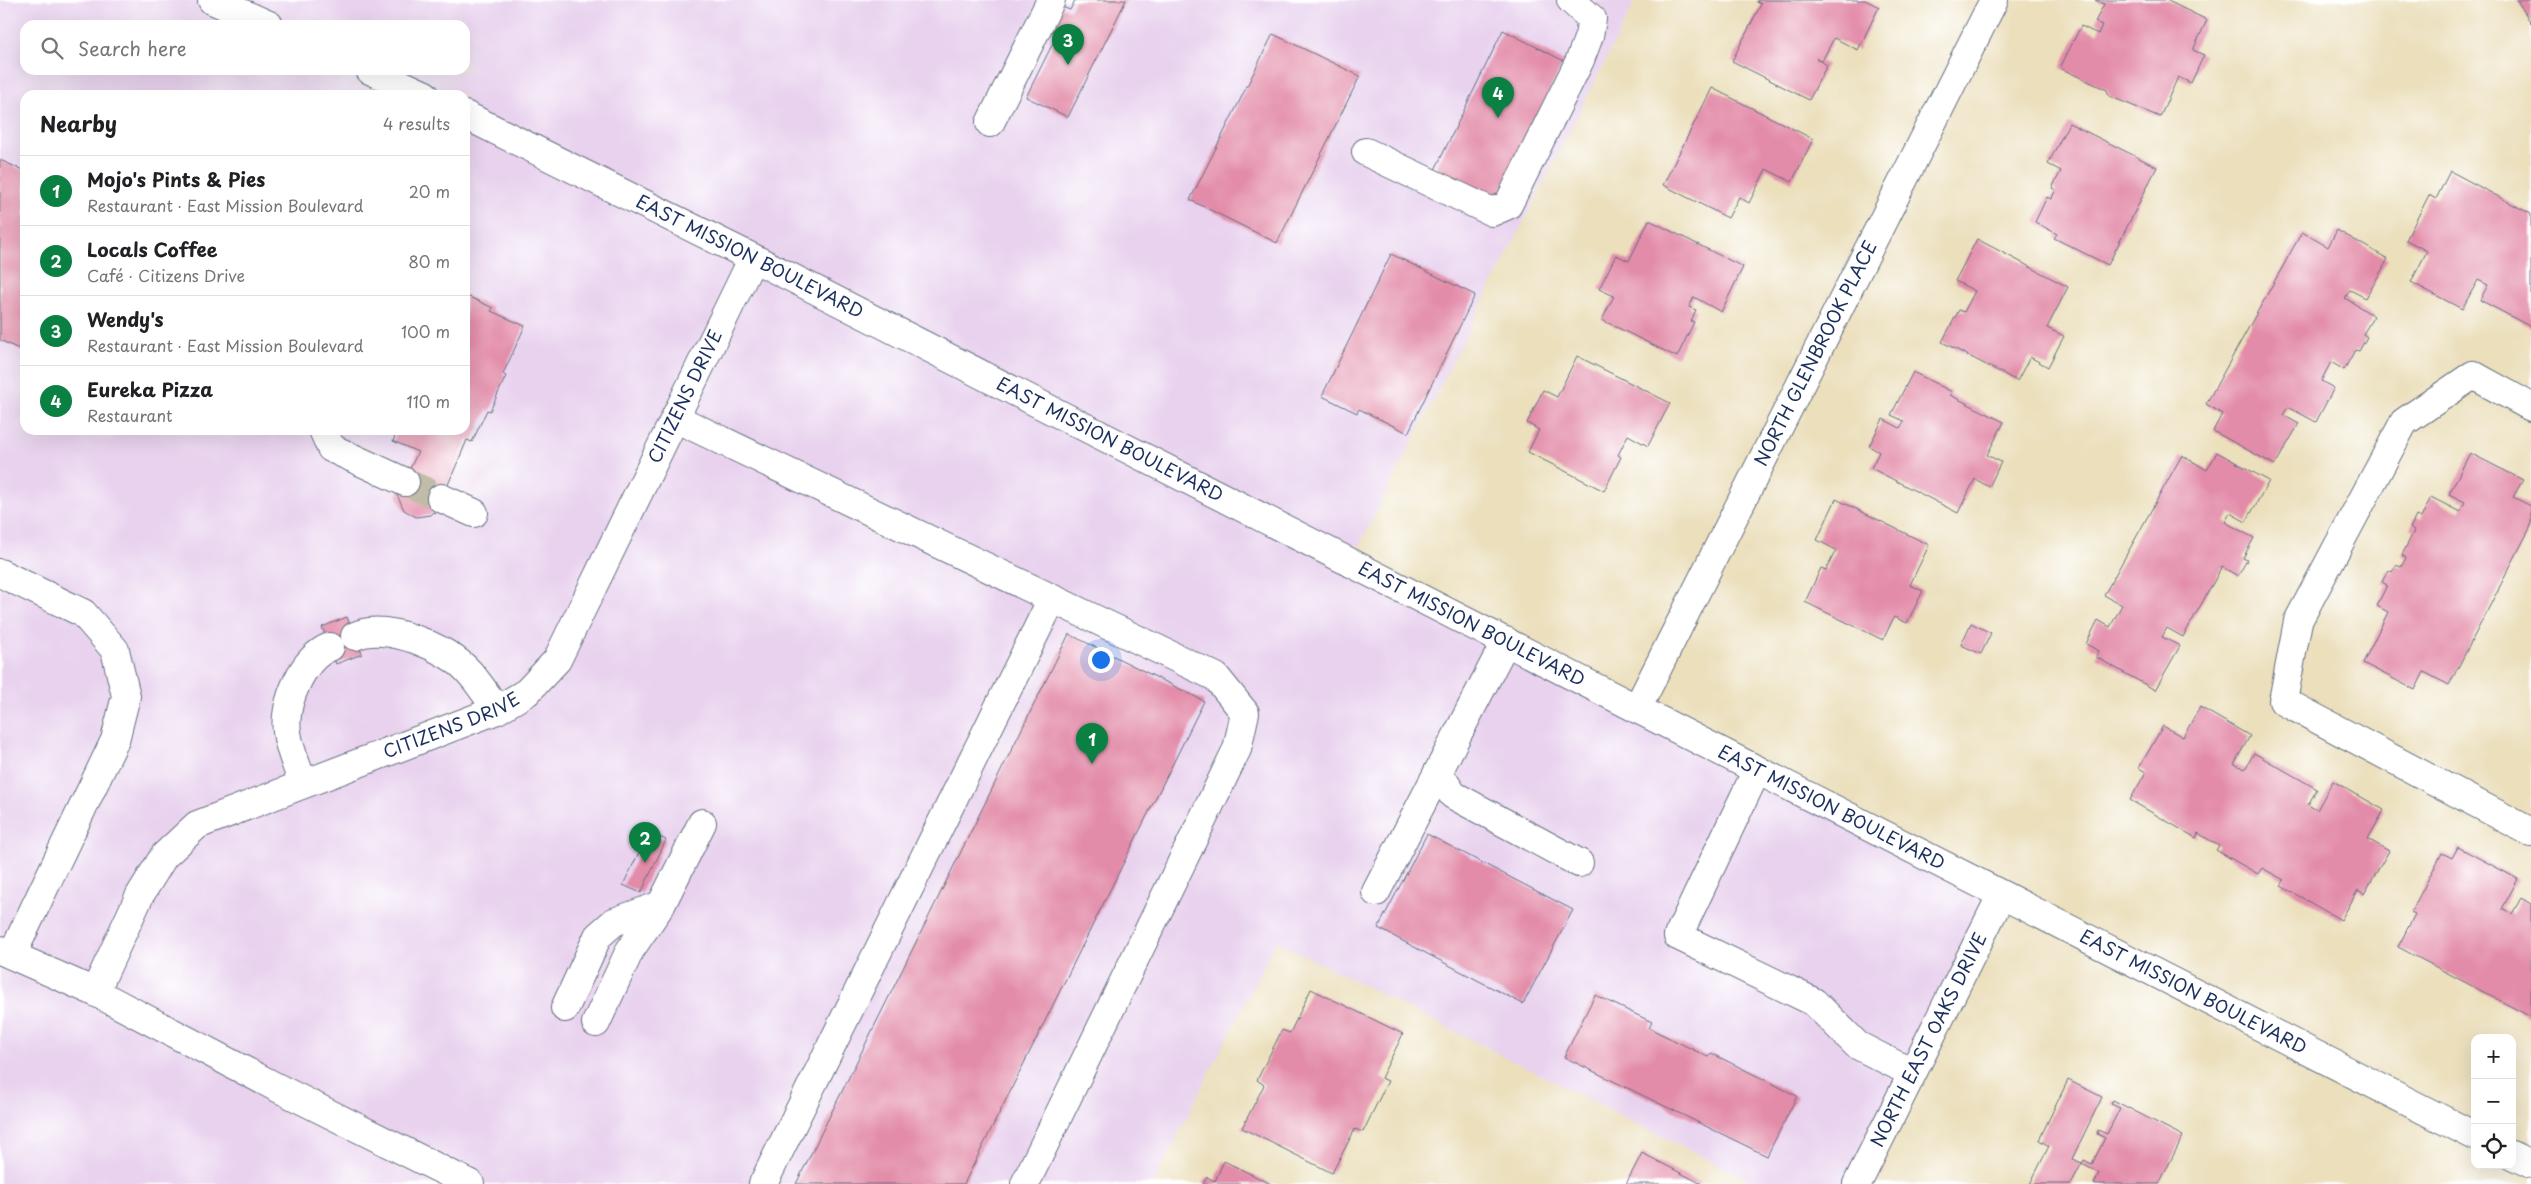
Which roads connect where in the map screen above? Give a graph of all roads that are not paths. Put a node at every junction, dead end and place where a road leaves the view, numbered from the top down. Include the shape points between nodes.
1 (212, 0) edge
2 (1051, 0) edge
3 (1571, 0) edge
4 (1994, 0) edge
5 (258, 20) edge
6 (381, 75) edge
7 (414, 90) edge
8 (470, 117) edge
9 (990, 123) dead end
10 (1366, 152) dead end
11 (753, 258) junction
12 (2531, 406) edge
13 (675, 418) junction
14 (325, 435) edge
15 (405, 482) tunnel mouth
16 (441, 498) tunnel mouth
17 (474, 513) dead end
18 (0, 573) edge
19 (1052, 599) junction
20 (355, 636) dead end
21 (1506, 641) junction
22 (330, 647) dead end
23 (1637, 709) junction
24 (497, 710) junction
25 (1756, 770) junction
26 (1438, 772) junction
27 (303, 784) junction
28 (702, 822) dead end
29 (2531, 832) edge
30 (1579, 863) dead end
31 (1376, 892) dead end
32 (2001, 896) junction
33 (661, 905) junction
34 (6, 953) edge
35 (95, 992) junction
36 (565, 1008) dead end
37 (596, 1023) dead end
38 (1912, 1073) junction
39 (2471, 1134) edge
40 (2516, 1157) edge
41 (2531, 1164) edge
42 (470, 1184) edge
43 (764, 1184) edge
44 (1025, 1184) edge
45 (1857, 1184) edge

1 - 5 street
2 - 9 street
3 - 10 street via 1592,19 1589,36 1508,205 1492,212
4 - 23 street, NORTH GLENBROOK PLACE
6 - 7 street
8 - 11 street, EAST MISSION BOULEVARD
11 - 13 street, CITIZENS DRIVE
11 - 21 street, EAST MISSION BOULEVARD
12 - 29 street via 2473,375 2404,422 2298,621 2282,701
13 - 19 street
13 - 24 street, CITIZENS DRIVE via 557,660 527,692
14 - 15 street via 331,448
16 - 17 street
18 - 34 street via 83,613 115,650 126,696 115,740
19 - 43 street
19 - 44 street via 1216,677 1245,713 1237,749
20 - 24 street via 380,632 428,645 468,671
21 - 23 street, EAST MISSION BOULEVARD
21 - 26 street
22 - 27 street via 308,665 294,686 288,708 287,732
23 - 25 street, EAST MISSION BOULEVARD
24 - 27 street, CITIZENS DRIVE
25 - 32 street, EAST MISSION BOULEVARD
25 - 38 street via 1678,936 1814,1002 1857,1045
26 - 30 street via 1453,795
26 - 31 street
27 - 35 street, CITIZENS DRIVE via 196,825 164,856 140,894
28 - 33 street
32 - 38 street, NORTH EAST OAKS DRIVE
32 - 39 street, EAST MISSION BOULEVARD
33 - 36 street via 614,922 598,936
33 - 37 street via 630,950
34 - 35 street
35 - 42 street
38 - 45 street, NORTH EAST OAKS DRIVE
40 - 41 street

